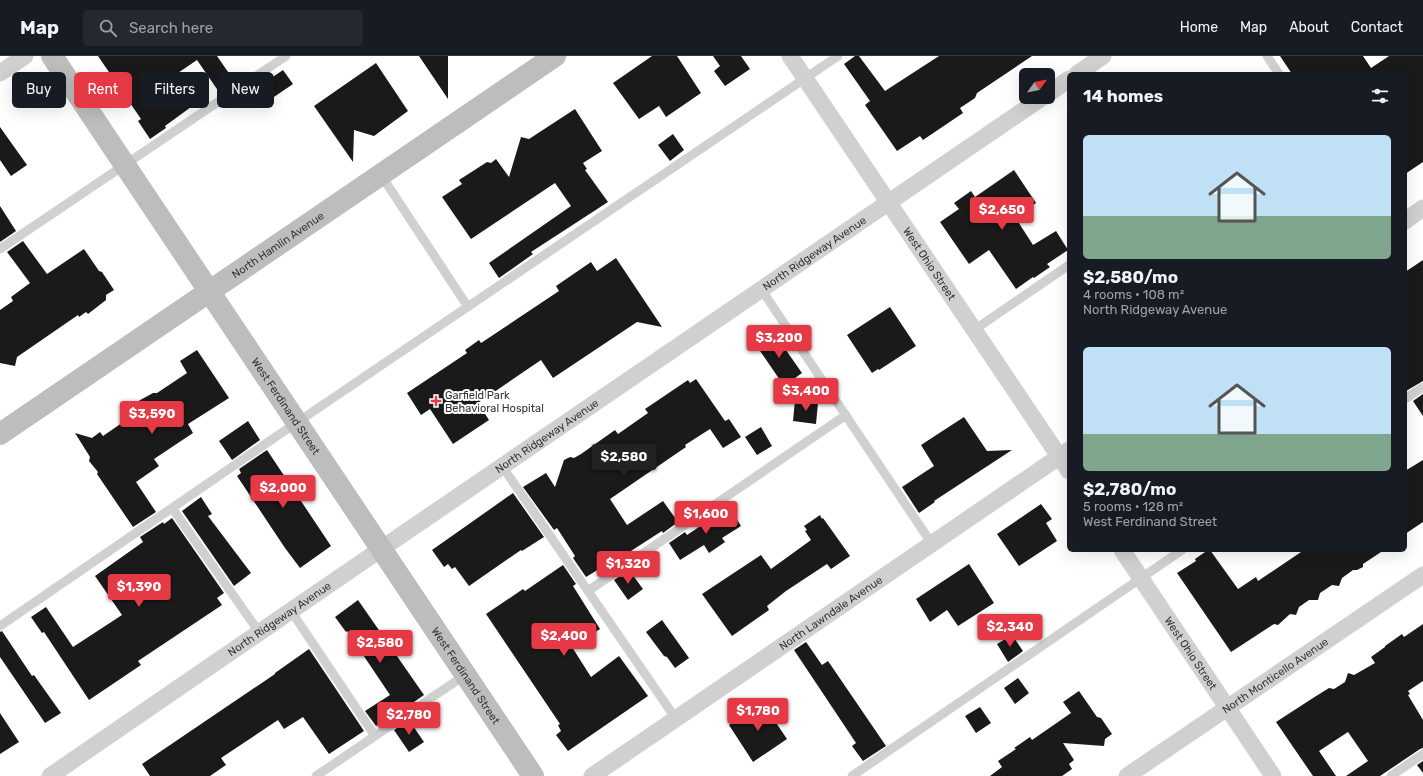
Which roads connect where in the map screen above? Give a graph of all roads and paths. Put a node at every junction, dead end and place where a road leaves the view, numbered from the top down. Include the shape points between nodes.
1 (24, 56) edge
2 (52, 56) edge
3 (286, 56) edge
4 (555, 56) edge
5 (790, 56) edge
6 (838, 56) edge
7 (1103, 56) edge
8 (1267, 56) edge
9 (0, 72) edge
10 (1080, 72) edge
11 (1278, 72) edge
12 (805, 79) junction
13 (1067, 80) edge
14 (1055, 89) edge
15 (1033, 104) edge
16 (124, 165) junction
17 (381, 174) junction
18 (888, 202) junction
19 (1423, 208) edge
20 (1407, 220) edge
21 (0, 249) edge
22 (1067, 266) edge
23 (761, 289) junction
24 (209, 291) junction
25 (468, 307) junction
26 (974, 330) junction
27 (1423, 387) edge
28 (1407, 398) edge
29 (846, 415) junction
30 (297, 423) junction
31 (0, 434) edge
32 (1064, 453) edge
33 (1067, 464) edge
34 (502, 466) junction
35 (172, 508) junction
36 (932, 544) junction
37 (381, 549) junction
38 (1123, 552) edge
39 (1179, 552) edge
40 (1423, 575) edge
41 (1140, 578) junction
42 (588, 591) junction
43 (291, 611) junction
44 (0, 626) edge
45 (259, 632) junction
46 (465, 675) junction
47 (1227, 708) junction
48 (676, 719) junction
49 (375, 736) junction
50 (1423, 754) edge
51 (50, 776) edge
52 (316, 776) edge
53 (533, 776) edge
54 (592, 776) edge
55 (852, 776) edge
56 (1127, 776) edge
57 (1273, 776) edge
58 (1391, 776) edge

1 - 9 street
2 - 16 street, West Ferdinand Street
3 - 16 lane
4 - 17 street, North Hamlin Avenue
5 - 12 street, West Ohio Street
6 - 12 lane
7 - 10 street
8 - 11 lane
12 - 18 street, West Ohio Street
12 - 25 lane
13 - 14 street
15 - 18 street, North Ridgeway Avenue
16 - 21 lane
16 - 24 street, West Ferdinand Street
17 - 24 street, North Hamlin Avenue
17 - 25 lane
18 - 23 street, North Ridgeway Avenue
18 - 26 street, West Ohio Street
19 - 20 street
22 - 26 lane
23 - 29 lane
23 - 34 street, North Ridgeway Avenue
24 - 30 street, West Ferdinand Street
24 - 31 street, North Hamlin Avenue
25 - 30 lane
26 - 32 street, West Ohio Street
27 - 28 lane
29 - 36 lane
29 - 42 lane
30 - 35 lane
30 - 37 street, West Ferdinand Street
32 - 33 street, West Ohio Street
32 - 36 street, North Lawndale Avenue
34 - 37 street, North Ridgeway Avenue
34 - 42 lane
35 - 44 lane
35 - 45 lane
36 - 48 street, North Lawndale Avenue
37 - 43 street, North Ridgeway Avenue
37 - 46 street, West Ferdinand Street
38 - 41 street, West Ohio Street
39 - 41 lane
40 - 47 street, North Monticello Avenue
41 - 47 street, West Ohio Street
41 - 55 lane
42 - 48 lane
43 - 45 street, North Ridgeway Avenue
43 - 49 lane
45 - 51 street, North Ridgeway Avenue
46 - 49 lane
46 - 53 street, West Ferdinand Street
47 - 56 street, North Monticello Avenue
47 - 57 street, West Ohio Street
48 - 54 street, North Lawndale Avenue
49 - 52 lane
50 - 58 lane

